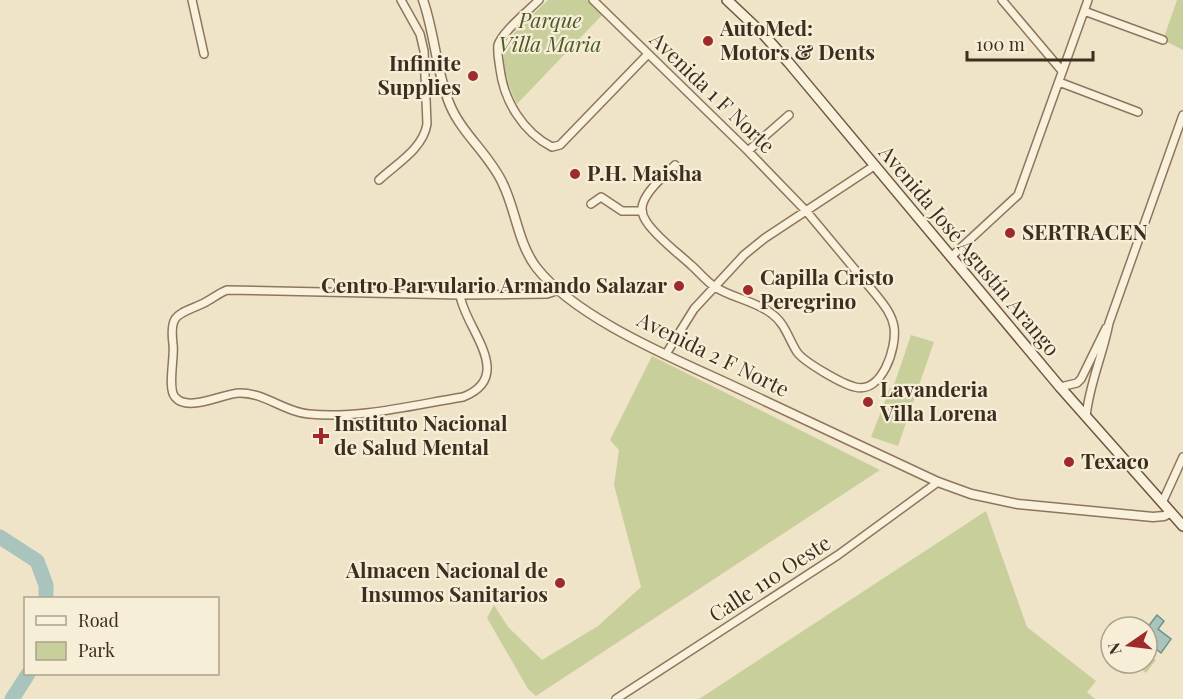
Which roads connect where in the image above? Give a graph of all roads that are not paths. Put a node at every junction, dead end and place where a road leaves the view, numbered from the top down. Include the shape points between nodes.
1 (192, 0) edge
2 (401, 0) edge
3 (423, 0) edge
4 (539, 0) edge
5 (593, 0) edge
6 (727, 0) edge
7 (1002, 0) edge
8 (1088, 0) edge
9 (1084, 11) junction
10 (1163, 40) dead end
11 (204, 54) dead end
12 (648, 54) junction
13 (1062, 71) junction
14 (1059, 82) junction
15 (1138, 112) dead end
16 (1183, 115) edge
17 (789, 116) dead end
18 (748, 150) junction
19 (675, 165) dead end
20 (874, 165) junction
21 (379, 180) dead end
22 (591, 204) dead end
23 (642, 211) junction
24 (807, 212) junction
25 (952, 256) junction
26 (714, 287) junction
27 (559, 290) junction
28 (460, 295) junction
29 (1109, 323) junction
30 (666, 354) junction
31 (1060, 387) junction
32 (1086, 417) junction
33 (1183, 457) edge
34 (938, 482) junction
35 (1162, 503) junction
36 (1170, 513) junction
37 (1183, 526) edge
38 (616, 699) edge

1 - 11 street
2 - 21 street via 420,34 424,51 427,124 420,143
3 - 27 street, Avenida 2 F Norte via 451,107 496,170 531,260
4 - 12 street via 503,36 498,55 508,103 520,120 552,147 560,145
5 - 12 street, Avenida 1 F Norte
6 - 20 main road, Avenida José Agustín Arango via 776,49
7 - 13 street
8 - 9 street
9 - 10 street
9 - 13 street
12 - 18 street, Avenida 1 F Norte
13 - 14 street
14 - 15 street
14 - 25 street via 1018,195
16 - 29 street
17 - 18 street
18 - 24 street, Avenida 1 F Norte
19 - 23 street via 643,202
20 - 24 street
20 - 25 main road, Avenida José Agustín Arango
22 - 23 street via 601,197 622,211
23 - 26 street via 649,226
24 - 26 street via 744,255
24 - 26 street, Avenida 1 F Norte via 877,296 892,320 894,341 878,381 853,387 807,363 772,313
25 - 31 main road, Avenida José Agustín Arango
26 - 30 street via 694,309
27 - 28 street via 547,294
27 - 30 street, Avenida 2 F Norte
28 - 28 street via 227,290 176,316 171,330 175,359 171,389 183,402 240,393 266,398 294,411 327,415 463,397 473,393 482,382 487,360 465,315
29 - 31 street via 1081,379
29 - 32 street
30 - 34 street, Avenida 2 F Norte
31 - 32 main road, Avenida José Agustín Arango
32 - 35 main road, Avenida José Agustín Arango
33 - 35 street
34 - 36 street, Avenida 2 F Norte via 1018,504 1153,517
34 - 38 street, Calle 110 Oeste via 838,555
35 - 36 main road, Avenida José Agustín Arango
36 - 37 main road, Avenida José Agustín Arango

